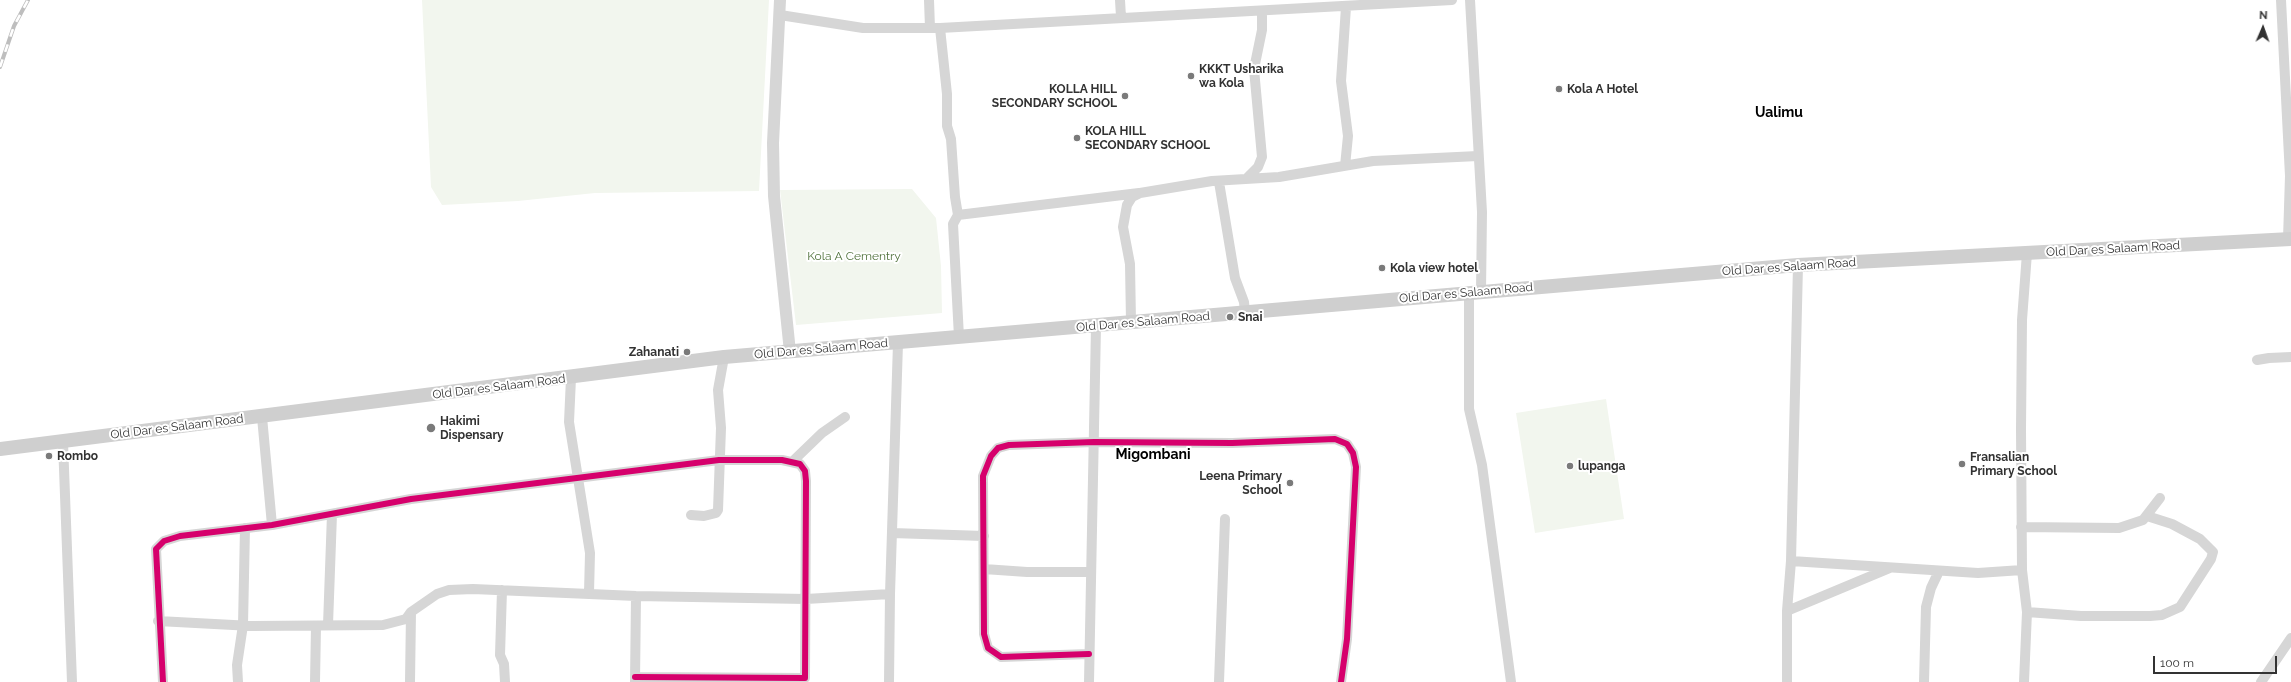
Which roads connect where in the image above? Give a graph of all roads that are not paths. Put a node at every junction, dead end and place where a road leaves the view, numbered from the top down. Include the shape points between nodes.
1 (780, 0) edge
2 (929, 0) edge
3 (1120, 0) edge
4 (1452, 0) edge
5 (1470, 0) edge
6 (2281, 0) edge
7 (1290, 5) edge
8 (1346, 7) junction
9 (1262, 12) junction
10 (780, 15) junction
11 (1121, 18) junction
12 (930, 28) junction
13 (940, 28) junction
14 (2288, 52) edge
15 (2289, 101) edge
16 (1478, 156) junction
17 (1345, 166) junction
18 (1248, 177) junction
19 (1219, 182) junction
20 (1140, 193) junction
21 (958, 215) junction
22 (2289, 239) edge
23 (2026, 253) junction
24 (1798, 265) junction
25 (1475, 292) junction
26 (1245, 313) junction
27 (1131, 322) junction
28 (1096, 326) junction
29 (959, 337) junction
30 (898, 343) junction
31 (790, 352) junction
32 (724, 357) junction
33 (2291, 358) edge
34 (2256, 360) dead end
35 (571, 378) junction
36 (262, 417) junction
37 (846, 417) dead end
38 (63, 442) junction
39 (1094, 442) junction
40 (0, 449) edge
41 (719, 460) junction
42 (793, 461) junction
43 (578, 479) junction
44 (2160, 498) dead end
45 (332, 514) junction
46 (691, 515) dead end
47 (2147, 516) junction
48 (1224, 519) dead end
49 (272, 525) junction
50 (2021, 527) junction
51 (245, 528) junction
52 (892, 534) junction
53 (984, 536) junction
54 (1791, 561) junction
55 (1892, 568) junction
56 (984, 569) junction
57 (2022, 570) junction
58 (1940, 571) junction
59 (1091, 572) junction
60 (502, 590) junction
61 (589, 593) junction
62 (890, 594) junction
63 (636, 596) junction
64 (806, 599) junction
65 (1787, 610) junction
66 (411, 612) junction
67 (2027, 612) junction
68 (158, 621) junction
69 (243, 625) junction
70 (328, 625) junction
71 (316, 626) junction
72 (2291, 638) edge
73 (1089, 654) junction
74 (635, 680) edge
75 (717, 680) edge
76 (72, 682) edge
77 (163, 682) edge
78 (238, 682) edge
79 (315, 682) edge
80 (410, 682) edge
81 (505, 682) edge
82 (889, 682) edge
83 (1089, 682) edge
84 (1219, 682) edge
85 (1341, 682) edge
86 (1511, 682) edge
87 (1787, 682) edge
88 (1924, 682) edge
89 (2024, 682) edge
90 (2261, 682) edge

1 - 10 street
2 - 12 street
3 - 11 street
4 - 8 street
5 - 16 street
6 - 14 street
7 - 8 street
7 - 9 street
8 - 17 street via 1341,81 1347,129
9 - 11 street
9 - 18 street via 1262,30 1254,69 1262,157 1258,167
10 - 12 street via 863,28
10 - 31 street via 773,143 774,196
11 - 13 street
12 - 13 street
13 - 21 street via 947,94 947,126 951,138
14 - 15 street
15 - 22 street
16 - 17 street
16 - 25 street via 1482,227
17 - 18 street via 1279,177
18 - 19 street
19 - 20 street
19 - 26 street via 1235,278 1244,302
20 - 21 street
20 - 27 street via 1132,197 1127,204 1123,227 1130,264
21 - 29 street via 953,224
22 - 23 main road, Old Dar es Salaam Road
23 - 24 main road, Old Dar es Salaam Road
23 - 50 street via 2022,320
24 - 25 main road, Old Dar es Salaam Road
24 - 54 street
25 - 26 main road, Old Dar es Salaam Road
25 - 86 street via 1469,409 1482,465
26 - 27 main road, Old Dar es Salaam Road
27 - 28 main road, Old Dar es Salaam Road
28 - 29 main road, Old Dar es Salaam Road
28 - 39 street
29 - 30 main road, Old Dar es Salaam Road
30 - 31 main road, Old Dar es Salaam Road
30 - 52 street
31 - 32 main road, Old Dar es Salaam Road
32 - 35 main road, Old Dar es Salaam Road
32 - 41 street via 718,390 721,428
33 - 34 street
35 - 36 main road, Old Dar es Salaam Road
35 - 43 street via 569,422
36 - 38 main road, Old Dar es Salaam Road
36 - 49 street
37 - 42 street via 822,433
38 - 40 main road, Old Dar es Salaam Road
38 - 76 street
39 - 53 street via 1009,445 998,448 991,456 983,476
39 - 59 street
39 - 85 street via 1232,443 1335,440 1347,444 1356,467 1347,639
41 - 42 street
41 - 43 street
41 - 46 street via 718,510 704,516
42 - 64 street via 800,464 806,476
43 - 45 street via 411,499
43 - 61 street via 590,553
44 - 47 street
45 - 49 street
45 - 70 street
47 - 50 street via 2139,523 2119,528
47 - 67 street via 2172,524 2200,539 2213,552 2212,559 2180,607 2162,615 2150,616
48 - 84 street
49 - 51 street
50 - 57 street
51 - 68 street via 180,536 164,541 156,549
51 - 69 street
52 - 53 street
52 - 62 street
53 - 56 street
54 - 55 street
54 - 65 street
55 - 58 street
55 - 65 street
56 - 59 street
56 - 73 street via 984,634 988,648 1001,657
57 - 58 street via 1991,573
57 - 67 street
58 - 88 street via 1931,588 1926,607
59 - 73 street
60 - 61 street
60 - 66 street via 449,590 437,594
60 - 81 street via 500,655 504,664
61 - 63 street
62 - 64 street
62 - 82 street
63 - 64 street
63 - 74 street
64 - 75 street via 804,678
65 - 87 street
66 - 70 street via 406,619 397,623
66 - 80 street
67 - 89 street
68 - 69 street
68 - 77 street
69 - 71 street
69 - 78 street via 237,665
70 - 71 street
71 - 79 street
72 - 90 street
73 - 83 street
74 - 75 street

